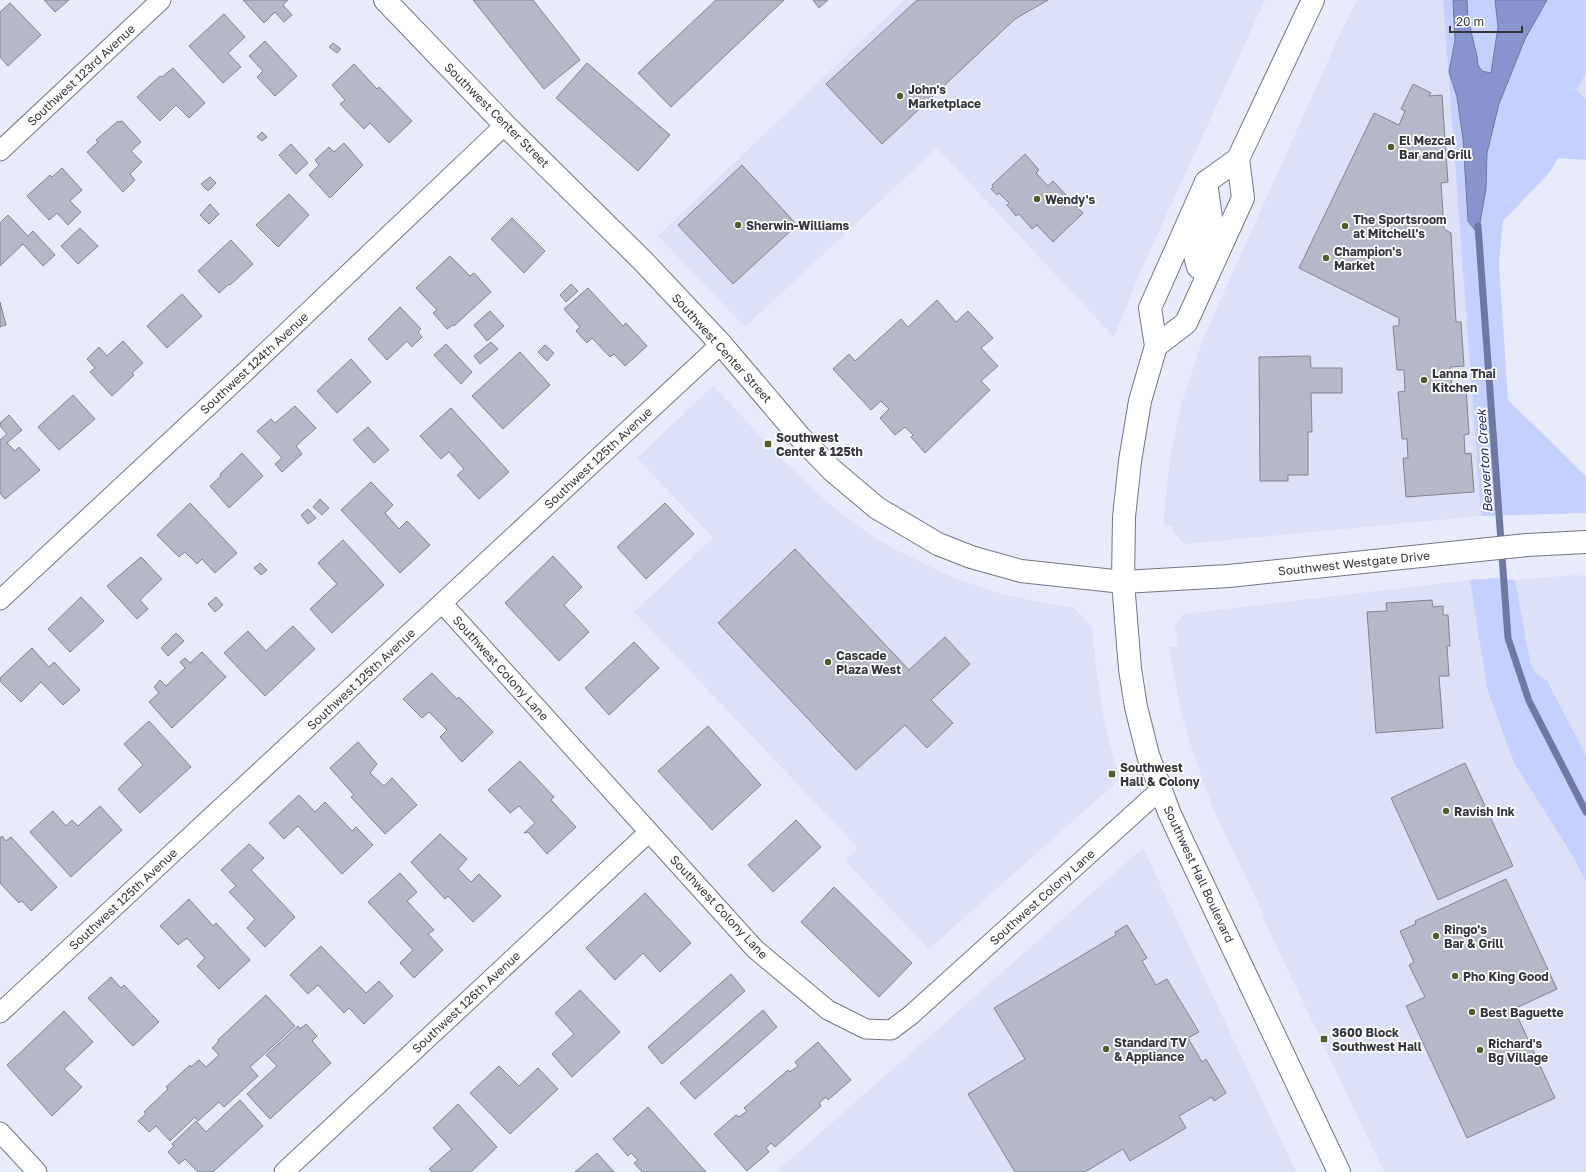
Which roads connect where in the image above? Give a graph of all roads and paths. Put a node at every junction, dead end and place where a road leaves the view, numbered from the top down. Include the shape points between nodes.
1 (161, 0) edge
2 (385, 0) edge
3 (1313, 0) edge
4 (505, 125) junction
5 (0, 151) edge
6 (1238, 158) junction
7 (1206, 182) junction
8 (1208, 274) junction
9 (722, 344) junction
10 (1156, 346) junction
11 (1586, 542) edge
12 (1123, 582) junction
13 (0, 600) edge
14 (442, 603) junction
15 (1160, 790) junction
16 (648, 832) junction
17 (0, 1013) edge
18 (0, 1132) edge
19 (37, 1172) edge
20 (284, 1172) edge
21 (1339, 1172) edge

1 - 5 street, Southwest 123rd Avenue
2 - 4 main road, Southwest Center Street
3 - 6 main road, Southwest Hall Boulevard
4 - 9 main road, Southwest Center Street via 643,261
4 - 13 street, Southwest 124th Avenue
6 - 7 main road, Southwest Hall Boulevard
6 - 8 main road via 1243,198
7 - 8 main road via 1212,218 1195,256 1198,267
7 - 10 main road, Southwest Hall Boulevard via 1150,308
8 - 10 main road via 1186,323
9 - 12 main road, Southwest Center Street via 800,437 832,470 860,495 903,525 952,551 996,565 1021,571
9 - 14 street, Southwest 125th Avenue
10 - 12 main road, Southwest Hall Boulevard via 1140,401 1132,448 1124,517
11 - 12 main road, Southwest Westgate Drive via 1527,545 1229,576
12 - 15 main road, Southwest Hall Boulevard via 1136,707
14 - 16 street, Southwest Colony Lane
14 - 17 street, Southwest 125th Avenue
15 - 16 street, Southwest Colony Lane via 912,1015 891,1030 866,1029 828,1010 756,949
15 - 21 main road, Southwest Hall Boulevard
16 - 20 street, Southwest 126th Avenue
18 - 19 street

